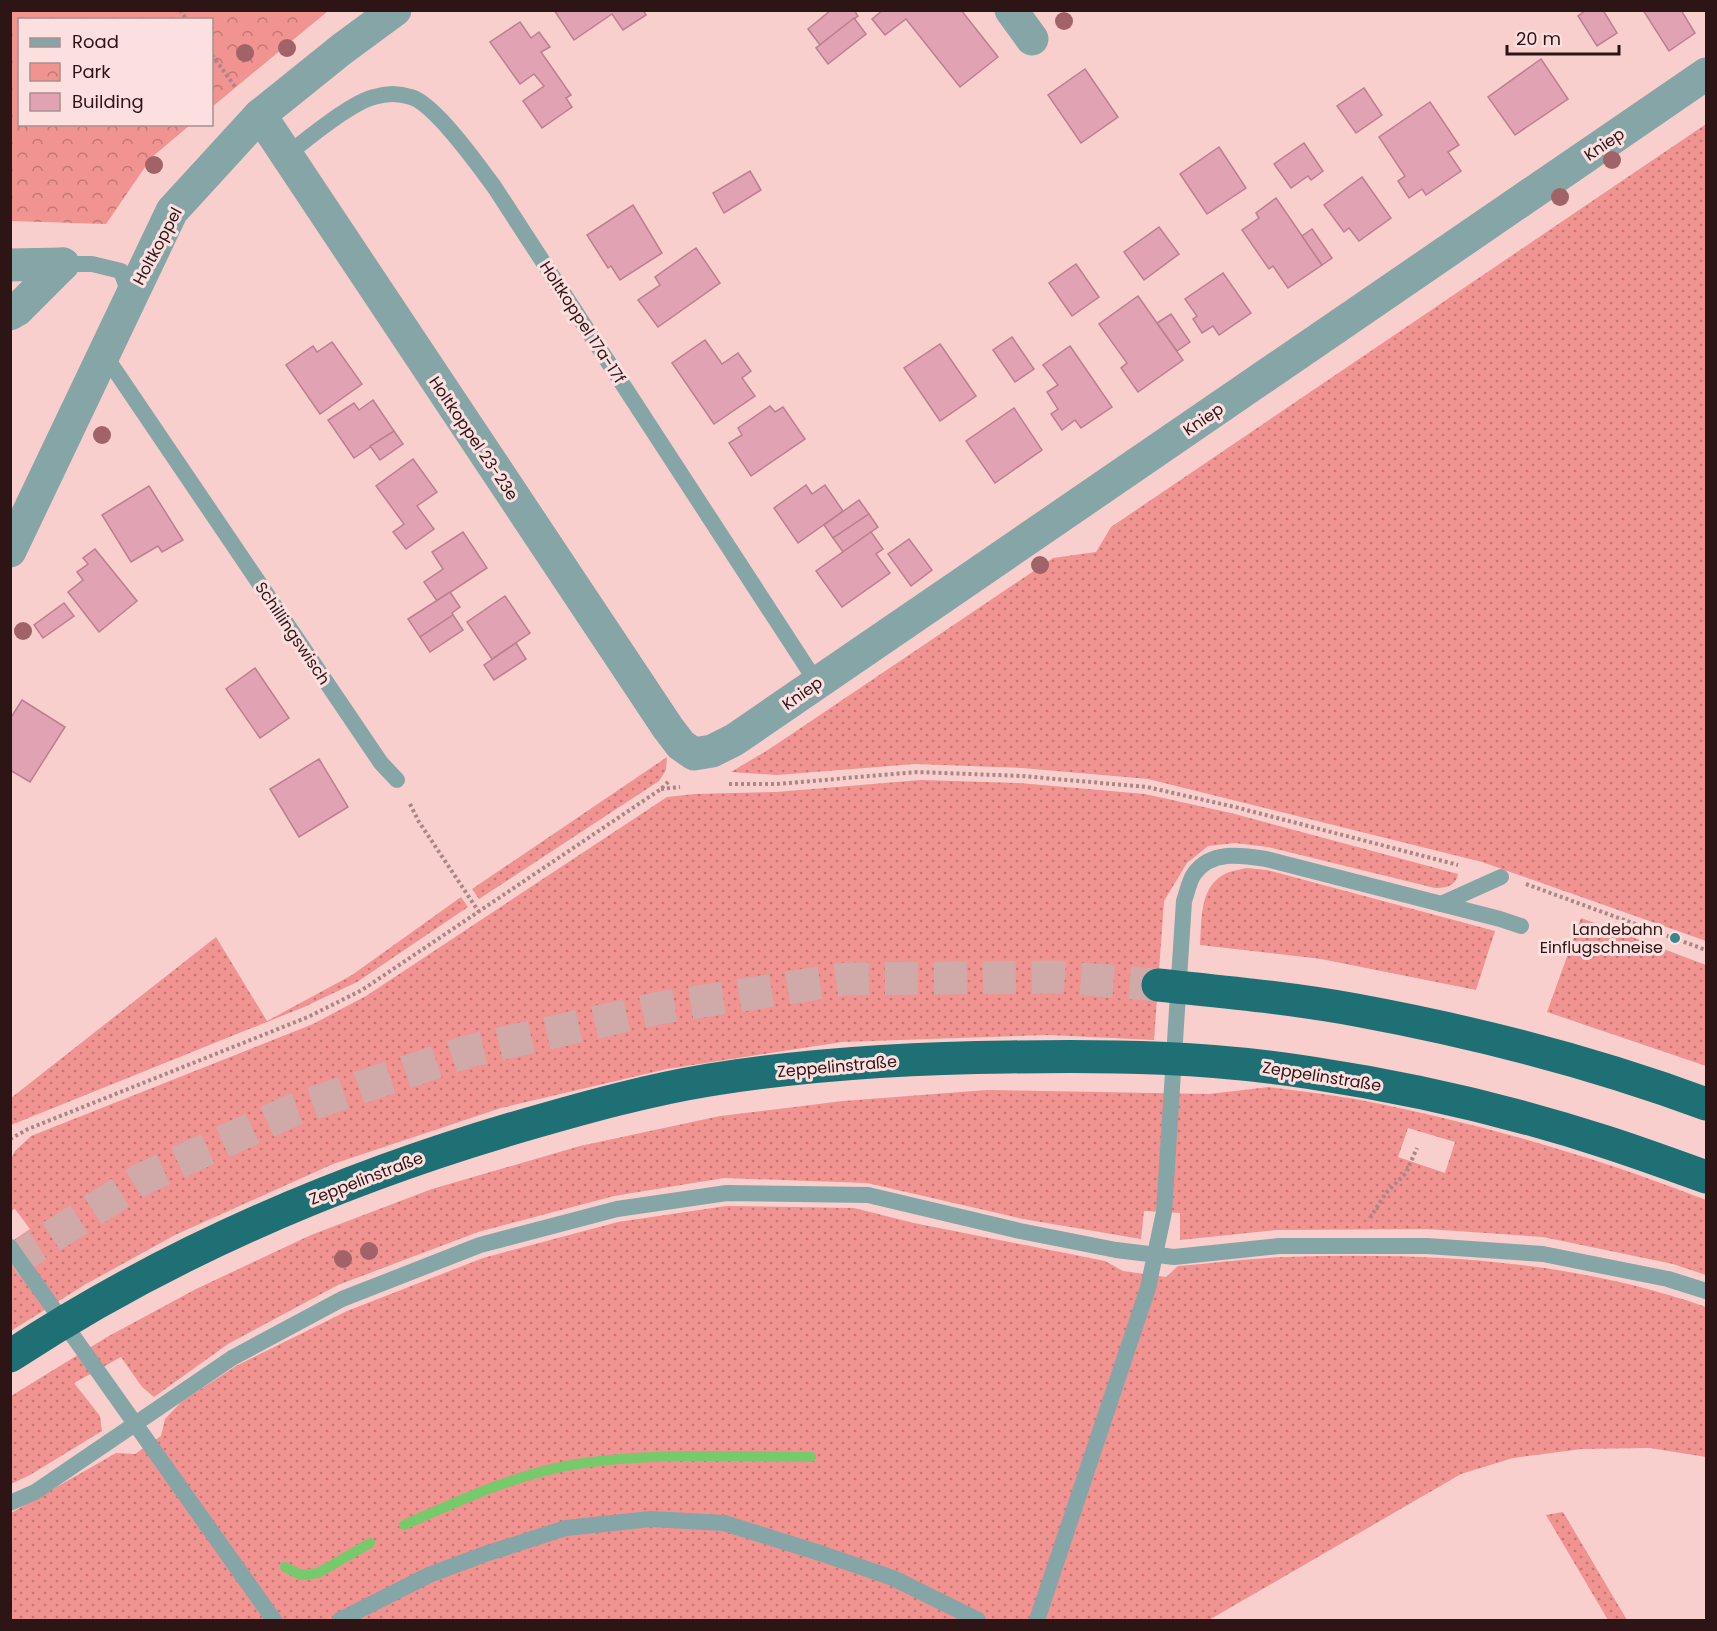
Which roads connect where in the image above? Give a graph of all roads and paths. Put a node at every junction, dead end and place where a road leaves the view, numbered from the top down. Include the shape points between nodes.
1 (395, 10) edge
2 (1011, 10) edge
3 (1032, 39) dead end
4 (1707, 74) edge
5 (260, 115) junction
6 (286, 155) junction
7 (63, 264) junction
8 (10, 265) edge
9 (130, 297) junction
10 (10, 314) edge
11 (104, 354) junction
12 (10, 551) edge
13 (817, 683) junction
14 (694, 754) junction
15 (397, 780) joint
16 (1501, 877) junction
17 (1441, 904) junction
18 (479, 912) junction
19 (1521, 926) dead end
20 (1707, 950) edge
21 (1158, 985) tunnel mouth
22 (1707, 1104) edge
23 (10, 1139) edge
24 (1417, 1148) dead end
25 (1707, 1177) edge
26 (1358, 1246) junction
27 (10, 1247) edge
28 (1155, 1256) junction
29 (1707, 1291) edge
30 (10, 1356) edge
31 (135, 1424) junction
32 (10, 1503) edge
33 (274, 1620) edge
34 (340, 1620) edge
35 (978, 1620) edge
36 (1037, 1620) edge

1 - 5 street, Holtkoppel
2 - 3 street
4 - 13 street, Kniep
5 - 6 street, Holtkoppel 23-23e
5 - 9 street, Holtkoppel via 172,211
6 - 13 lane, Holtkoppel 17a-17f via 346,111 373,97 413,97 442,121 495,188
6 - 14 street, Holtkoppel 23-23e via 668,728
7 - 8 street
7 - 9 lane via 92,264 121,271
7 - 10 street
9 - 11 street, Holtkoppel
11 - 12 street, Holtkoppel
11 - 15 lane, Schillingswisch via 381,763
13 - 14 street, Kniep via 734,740 712,751
14 - 16 path via 716,784 777,784 917,772 1147,787
14 - 18 path via 661,789
15 - 18 path via 419,822
16 - 17 lane
16 - 20 path
17 - 19 lane
17 - 28 lane via 1235,854 1211,859 1194,874 1184,901 1164,1212
18 - 23 path via 362,990 308,1017
21 - 22 highway via 1258,995 1457,1030 1553,1054
24 - 26 path via 1406,1173 1357,1230
25 - 30 highway, Zeppelinstraße via 1508,1113 1312,1073 1205,1060 1100,1055 838,1064 707,1080 600,1103 462,1143 357,1179 154,1271
26 - 28 lane via 1279,1246
26 - 29 lane via 1543,1254 1668,1279
27 - 31 lane
28 - 31 lane via 1020,1231 868,1195 727,1193 617,1209 480,1245 342,1299 232,1358
28 - 36 lane via 1148,1288
31 - 32 lane via 35,1492
31 - 33 lane
34 - 35 lane via 429,1575 495,1551 566,1528 651,1519 724,1523 893,1578

